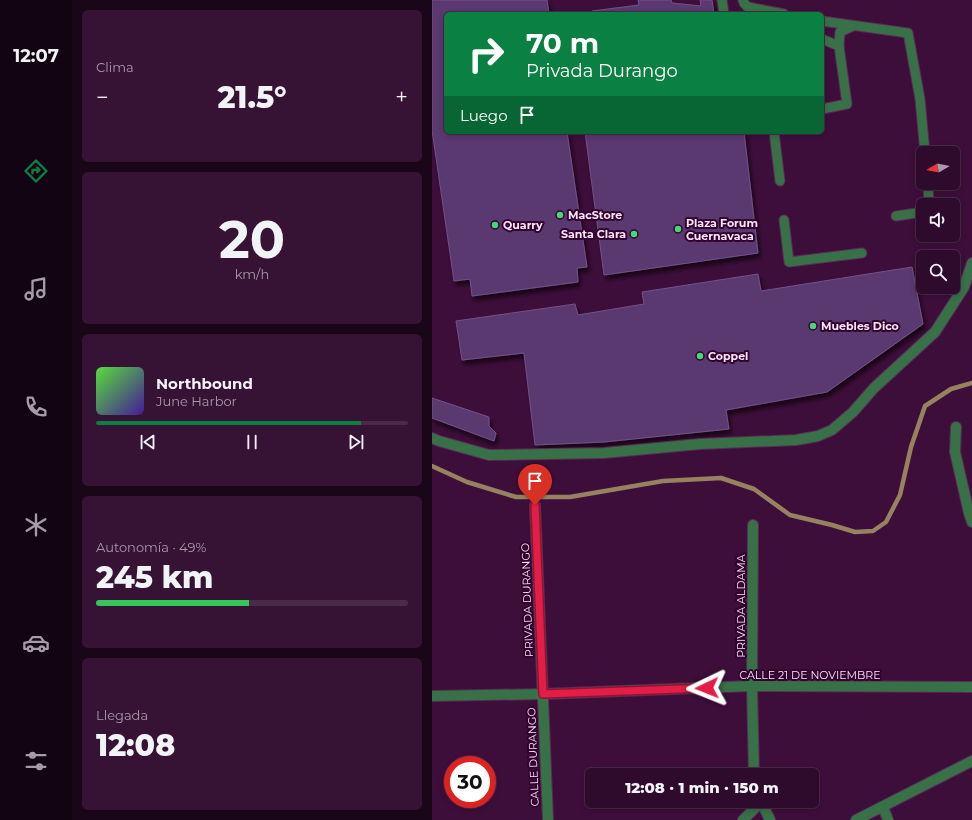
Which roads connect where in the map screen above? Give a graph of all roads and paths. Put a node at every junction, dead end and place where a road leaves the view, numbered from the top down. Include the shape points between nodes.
1 (722, 0) edge
2 (748, 7) edge
3 (724, 12) edge
4 (774, 12) edge
5 (824, 21) edge
6 (853, 26) junction
7 (824, 40) edge
8 (839, 46) junction
9 (824, 109) edge
10 (774, 134) edge
11 (924, 146) edge
12 (780, 181) dead end
13 (916, 213) edge
14 (896, 216) dead end
15 (784, 220) dead end
16 (862, 252) dead end
17 (972, 263) edge
18 (956, 427) dead end
19 (432, 438) edge
20 (535, 505) dead end
21 (972, 522) edge
22 (753, 525) dead end
23 (752, 686) junction
24 (972, 687) edge
25 (543, 694) junction
26 (432, 696) edge
27 (972, 761) edge
28 (754, 768) edge
29 (883, 807) junction
30 (754, 808) edge
31 (764, 808) edge
32 (548, 820) edge
33 (743, 820) edge
34 (770, 820) edge
35 (856, 820) edge
36 (888, 820) edge

1 - 3 lane
2 - 4 lane
5 - 6 lane
6 - 8 lane via 840,32
6 - 11 lane via 908,33 920,99
7 - 8 lane
8 - 9 lane via 847,104
10 - 12 lane
13 - 14 lane
15 - 16 lane via 789,262
17 - 19 street via 964,288 935,332 874,388 853,412 832,430 818,436 796,440 700,444 604,453 489,455
18 - 21 street via 955,452
20 - 25 street, PRIVADA DURANGO
22 - 23 street, PRIVADA ALDAMA
23 - 24 street, CALLE 21 DE NOVIEMBRE
23 - 25 street, CALLE 21 DE NOVIEMBRE
23 - 28 street, PRIVADA ALDAMA
25 - 26 street, CALLE 21 DE NOVIEMBRE
25 - 32 street, CALLE DURANGO
27 - 29 street
29 - 35 street
29 - 36 street
30 - 33 street
31 - 34 street

